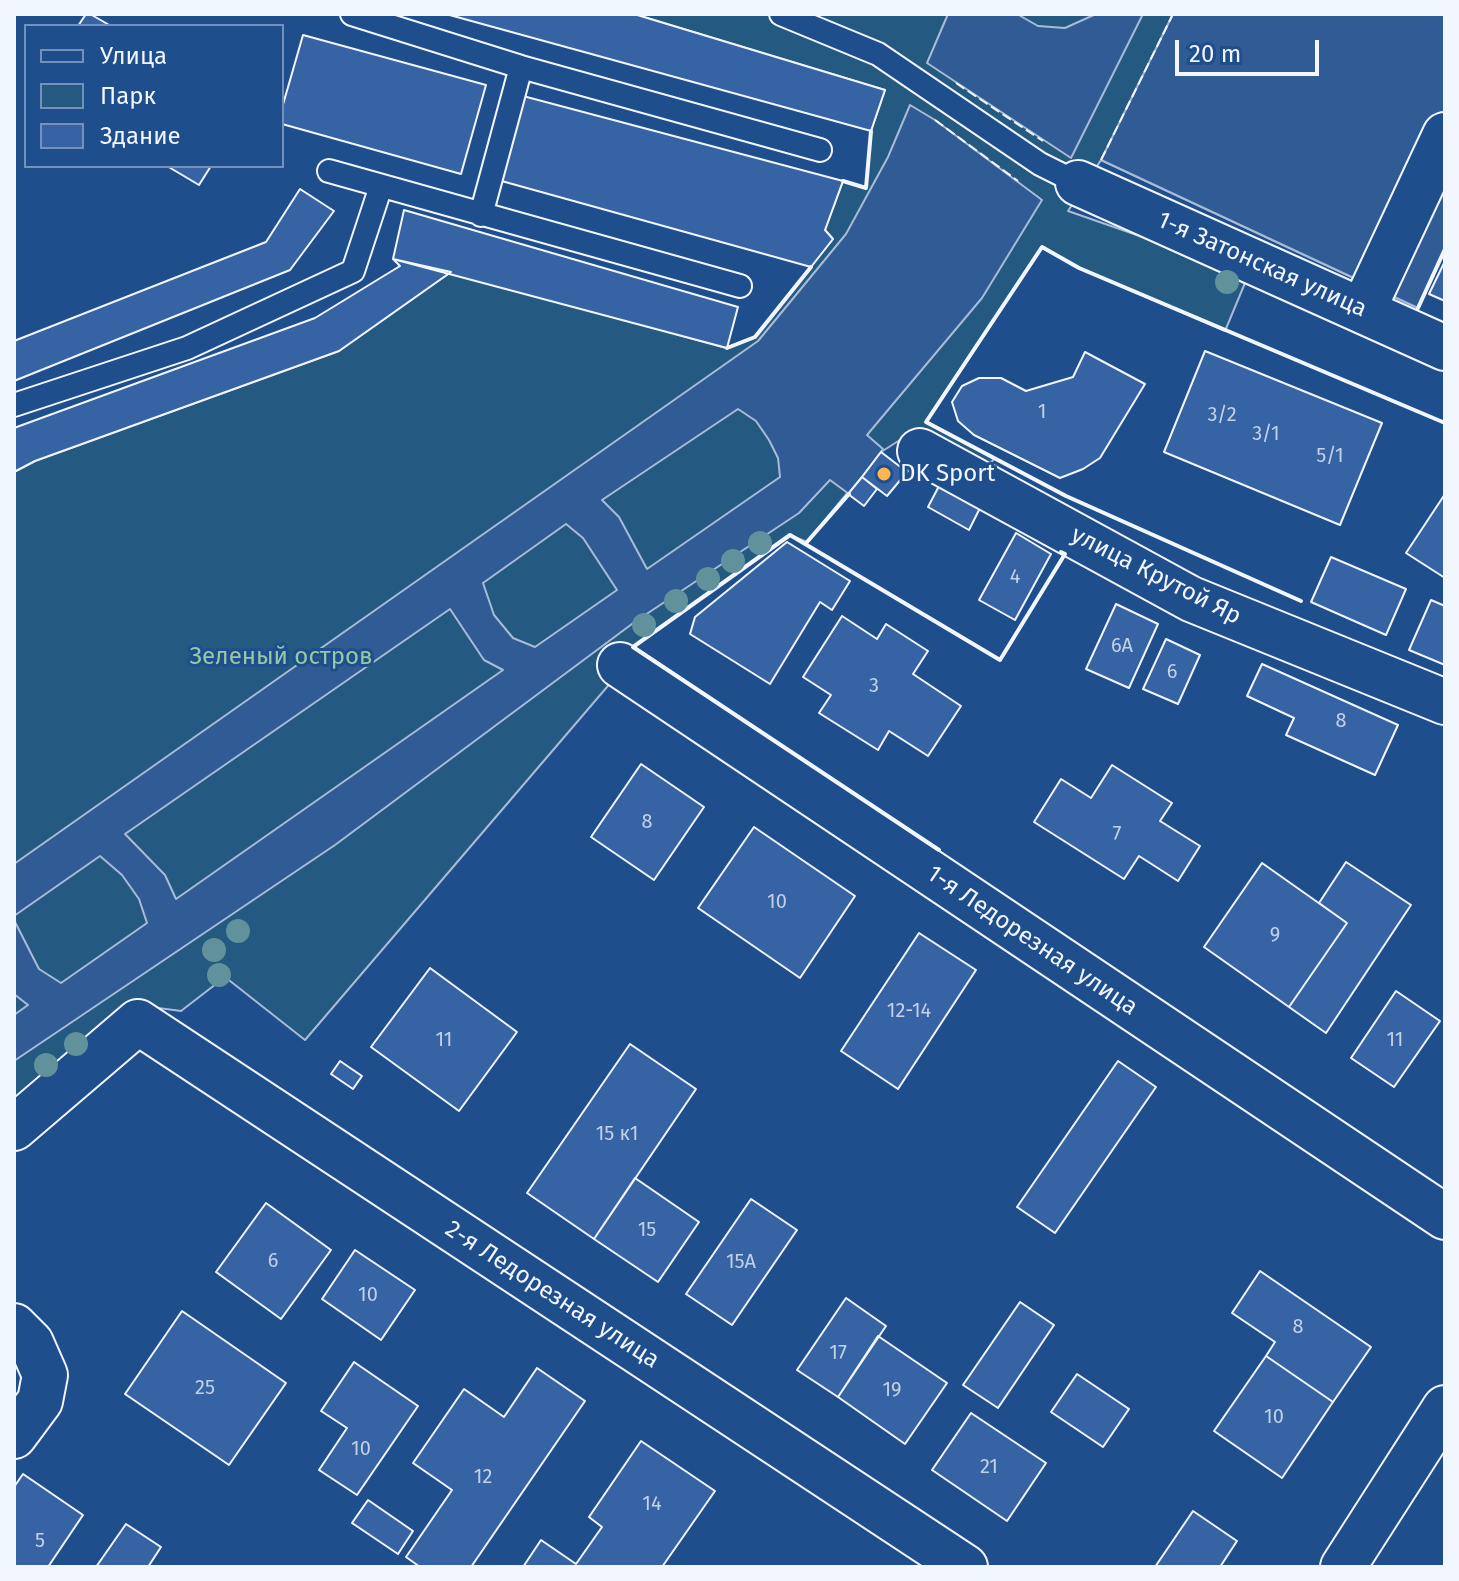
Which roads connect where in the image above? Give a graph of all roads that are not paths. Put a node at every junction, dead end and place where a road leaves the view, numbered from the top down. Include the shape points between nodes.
1 (352, 14) edge
2 (781, 14) edge
3 (521, 67) junction
4 (1445, 135) edge
5 (820, 150) dead end
6 (329, 171) dead end
7 (1078, 183) joint
8 (381, 186) junction
9 (481, 215) junction
10 (740, 286) dead end
11 (1363, 310) junction
12 (1445, 348) edge
13 (14, 405) edge
14 (920, 451) dead end
15 (620, 665) dead end
16 (1445, 702) edge
17 (14, 1128) edge
18 (1445, 1217) edge
19 (14, 1326) edge
20 (1445, 1408) edge
21 (14, 1436) edge
22 (965, 1567) edge
23 (1343, 1567) edge

1 - 3 lane
2 - 7 lane via 878,54 1040,164
3 - 5 lane
3 - 9 lane
4 - 11 street
6 - 8 lane
7 - 11 street, 1-я Затонская улица
8 - 9 lane
8 - 13 lane via 353,271 187,348
9 - 10 lane
11 - 12 street, 1-я Затонская улица
14 - 16 street, улица Крутой Яр via 1191,599
15 - 18 street, 1-я Ледорезная улица
17 - 22 street, 2-я Ледорезная улица via 138,1022
19 - 21 street via 31,1343 45,1375 40,1401
20 - 23 street

